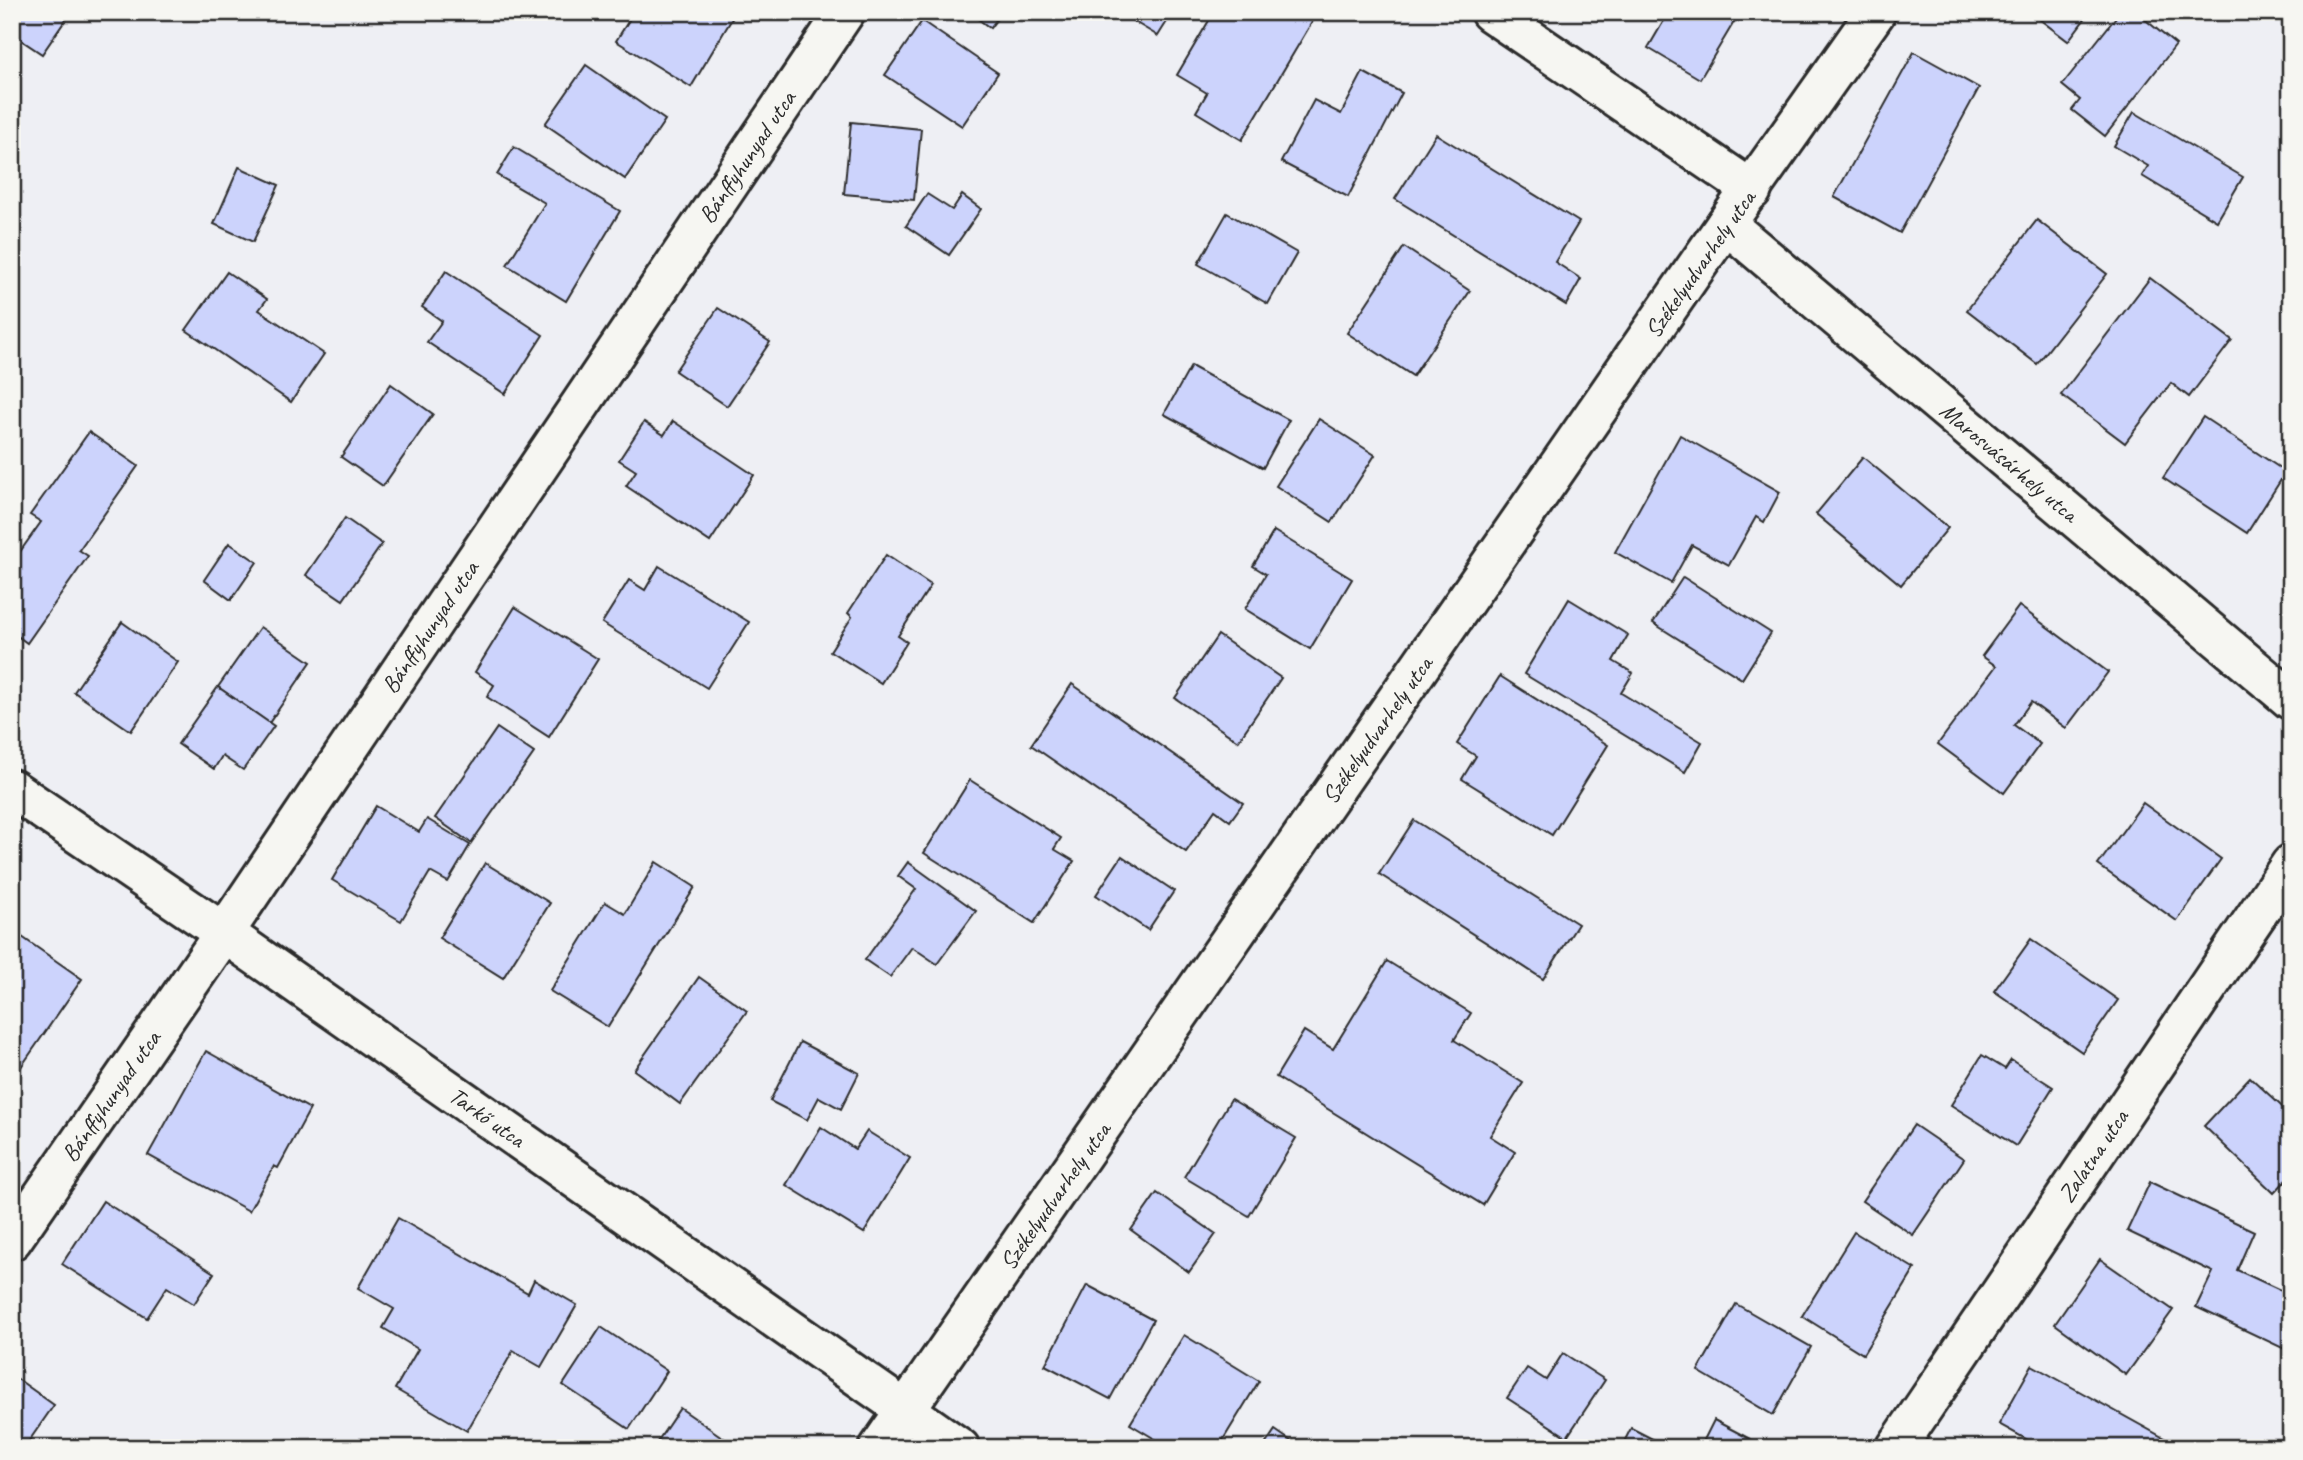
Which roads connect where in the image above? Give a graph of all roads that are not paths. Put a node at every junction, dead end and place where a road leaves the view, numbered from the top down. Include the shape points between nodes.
1 (845, 12) edge
2 (1490, 12) edge
3 (1876, 12) edge
4 (1752, 190) junction
5 (1726, 224) junction
6 (2291, 700) edge
7 (12, 789) edge
8 (2291, 864) edge
9 (224, 933) junction
10 (12, 1240) edge
11 (906, 1411) junction
12 (879, 1448) edge
13 (960, 1448) edge
14 (1896, 1448) edge

1 - 9 street, Bánffyhunyad utca
2 - 4 street
3 - 4 street, Székelyudvarhely utca
4 - 5 street, Székelyudvarhely utca
5 - 6 street, Marosvásárhely utca
5 - 11 street, Székelyudvarhely utca
7 - 9 street, Tarkő utca
8 - 14 street, Zalatna utca
9 - 10 street, Bánffyhunyad utca
9 - 11 street, Tarkő utca
11 - 12 street, Székelyudvarhely utca
11 - 13 street, Tarkő utca

